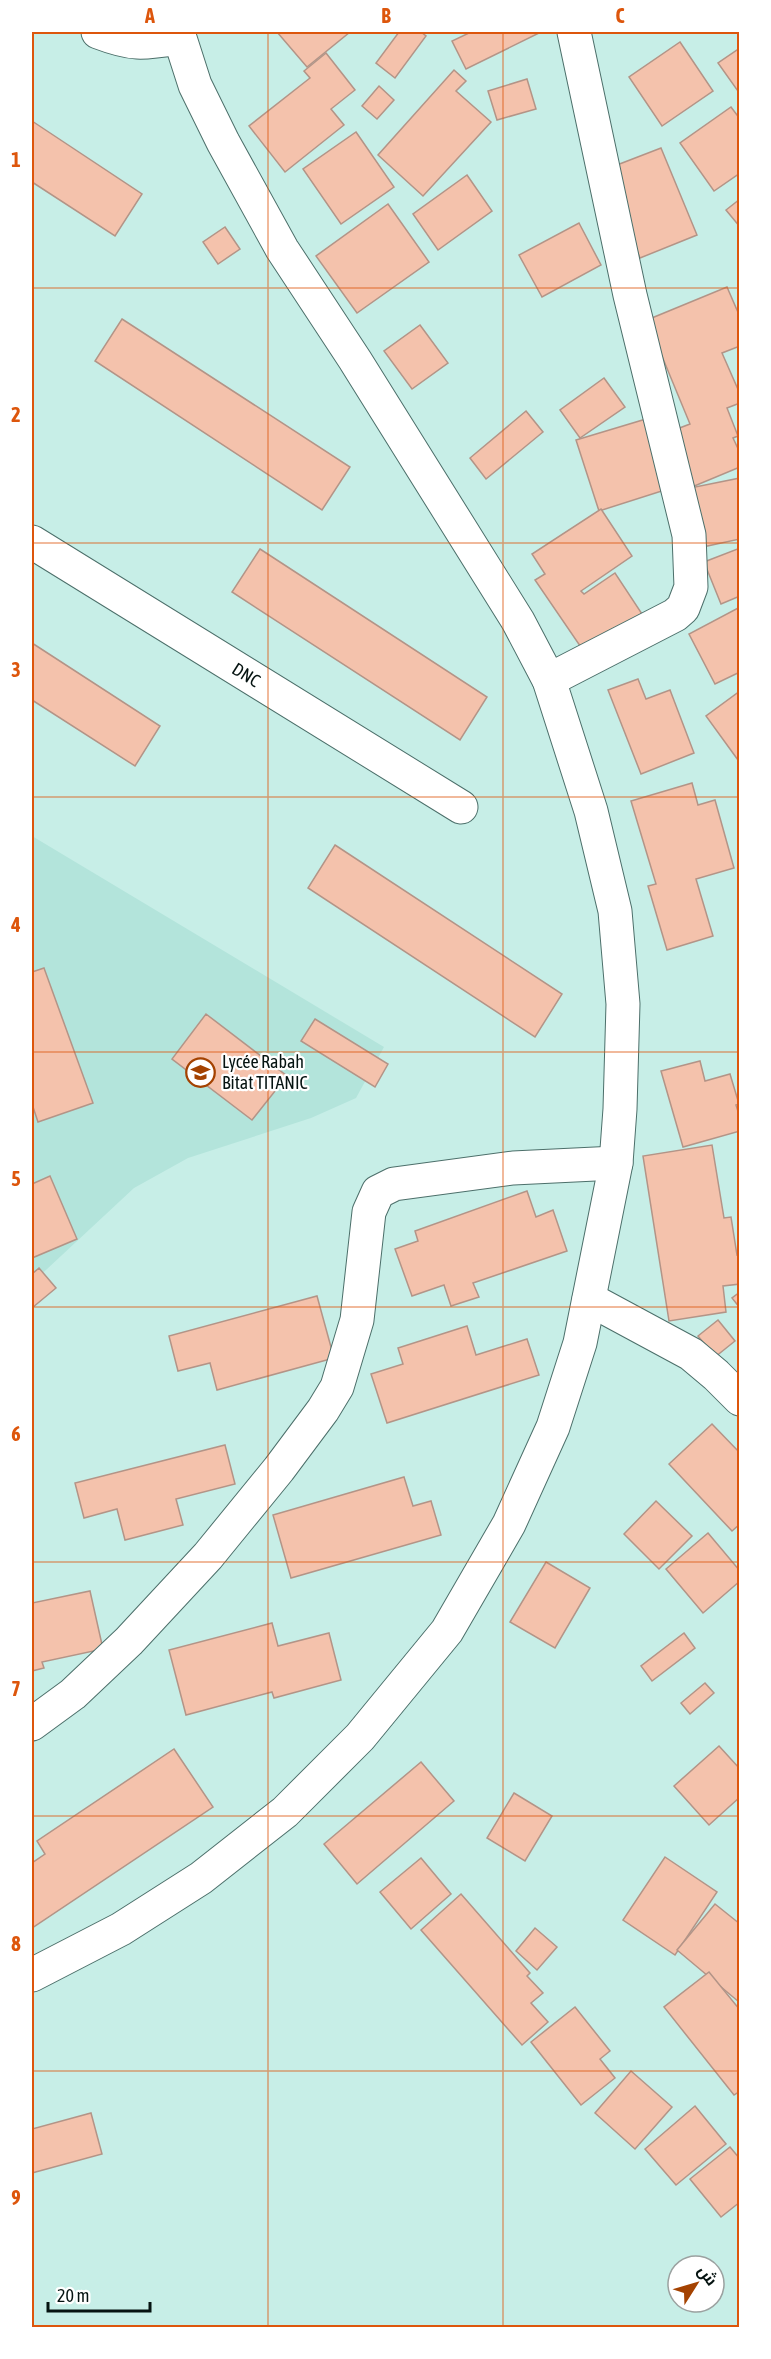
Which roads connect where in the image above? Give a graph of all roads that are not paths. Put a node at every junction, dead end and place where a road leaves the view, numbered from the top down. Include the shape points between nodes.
1 (98, 32) edge
2 (574, 32) edge
3 (178, 35) edge
4 (32, 542) edge
5 (549, 680) junction
6 (461, 807) dead end
7 (616, 1163) junction
8 (589, 1299) junction
9 (740, 1399) edge
10 (32, 1724) edge
11 (32, 1975) edge

1 - 3 street via 142,44
2 - 5 street via 630,295 689,535 691,587 683,608 669,619
3 - 5 street via 195,85 282,249 518,621
4 - 6 street, DNC
5 - 7 street via 591,811 615,911 622,1004
7 - 8 street
7 - 10 street via 513,1168 394,1184 378,1192 369,1212 357,1320 337,1386 323,1410 208,1556 74,1694
8 - 9 street via 691,1354
8 - 11 street via 580,1343 553,1427 509,1524 447,1631 360,1737 285,1812 201,1878 121,1929

